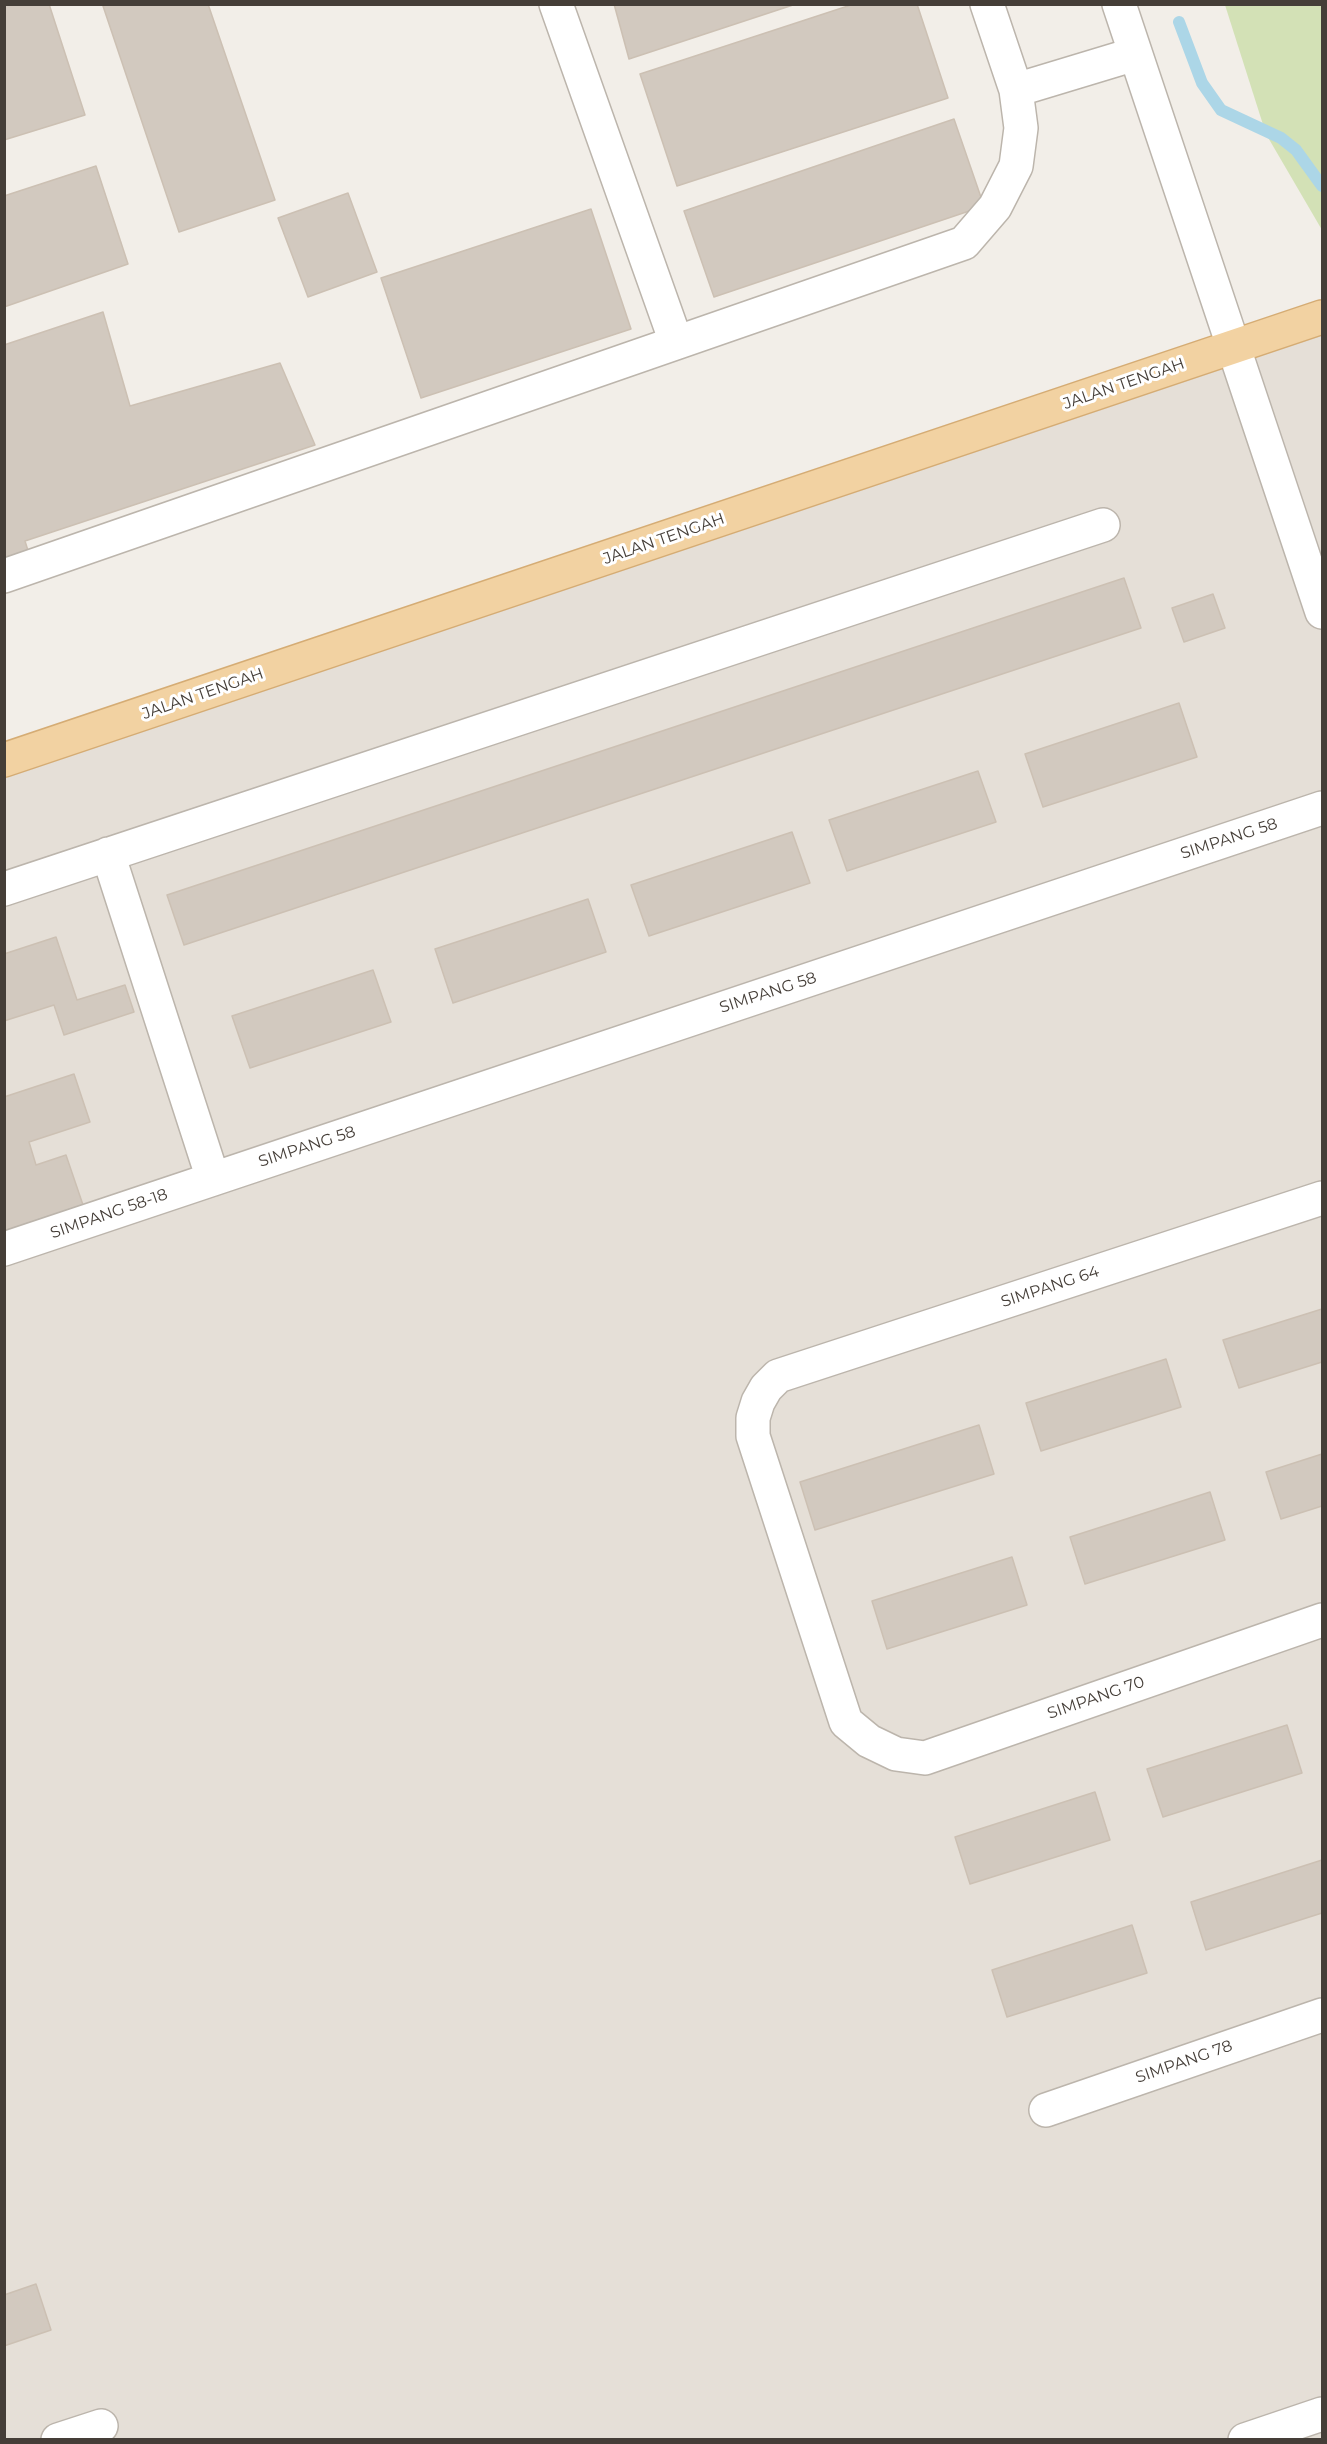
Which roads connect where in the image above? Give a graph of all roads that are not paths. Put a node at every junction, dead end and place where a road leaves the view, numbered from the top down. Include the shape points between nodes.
1 (556, 4) edge
2 (987, 4) edge
3 (1119, 4) edge
4 (1136, 54) junction
5 (1016, 90) junction
6 (1323, 317) edge
7 (676, 342) junction
8 (1233, 347) junction
9 (1103, 525) dead end
10 (4, 576) edge
11 (1323, 612) edge
12 (4, 760) edge
13 (1323, 808) edge
14 (108, 854) junction
15 (4, 889) edge
16 (213, 1179) junction
17 (1323, 1198) edge
18 (4, 1249) edge
19 (778, 1376) joint
20 (1323, 1620) edge
21 (1323, 2015) edge
22 (1047, 2110) dead end
23 (1323, 2414) edge
24 (101, 2426) dead end
25 (58, 2439) edge
26 (1245, 2439) edge

1 - 7 street
2 - 5 street
3 - 4 street
4 - 5 street
4 - 8 street
5 - 7 street via 1021,128 1016,166 995,207 964,243
6 - 8 main road, JALAN TENGAH
7 - 10 street
8 - 11 street
8 - 12 main road, JALAN TENGAH
9 - 14 street
13 - 16 street, SIMPANG 58
14 - 15 street
14 - 16 street
16 - 18 street, SIMPANG 58-18
17 - 19 street, SIMPANG 64
19 - 20 street, SIMPANG 70 via 758,1402 753,1436 846,1722 868,1742 896,1754 925,1758
21 - 22 street, SIMPANG 78
23 - 26 street
24 - 25 street

